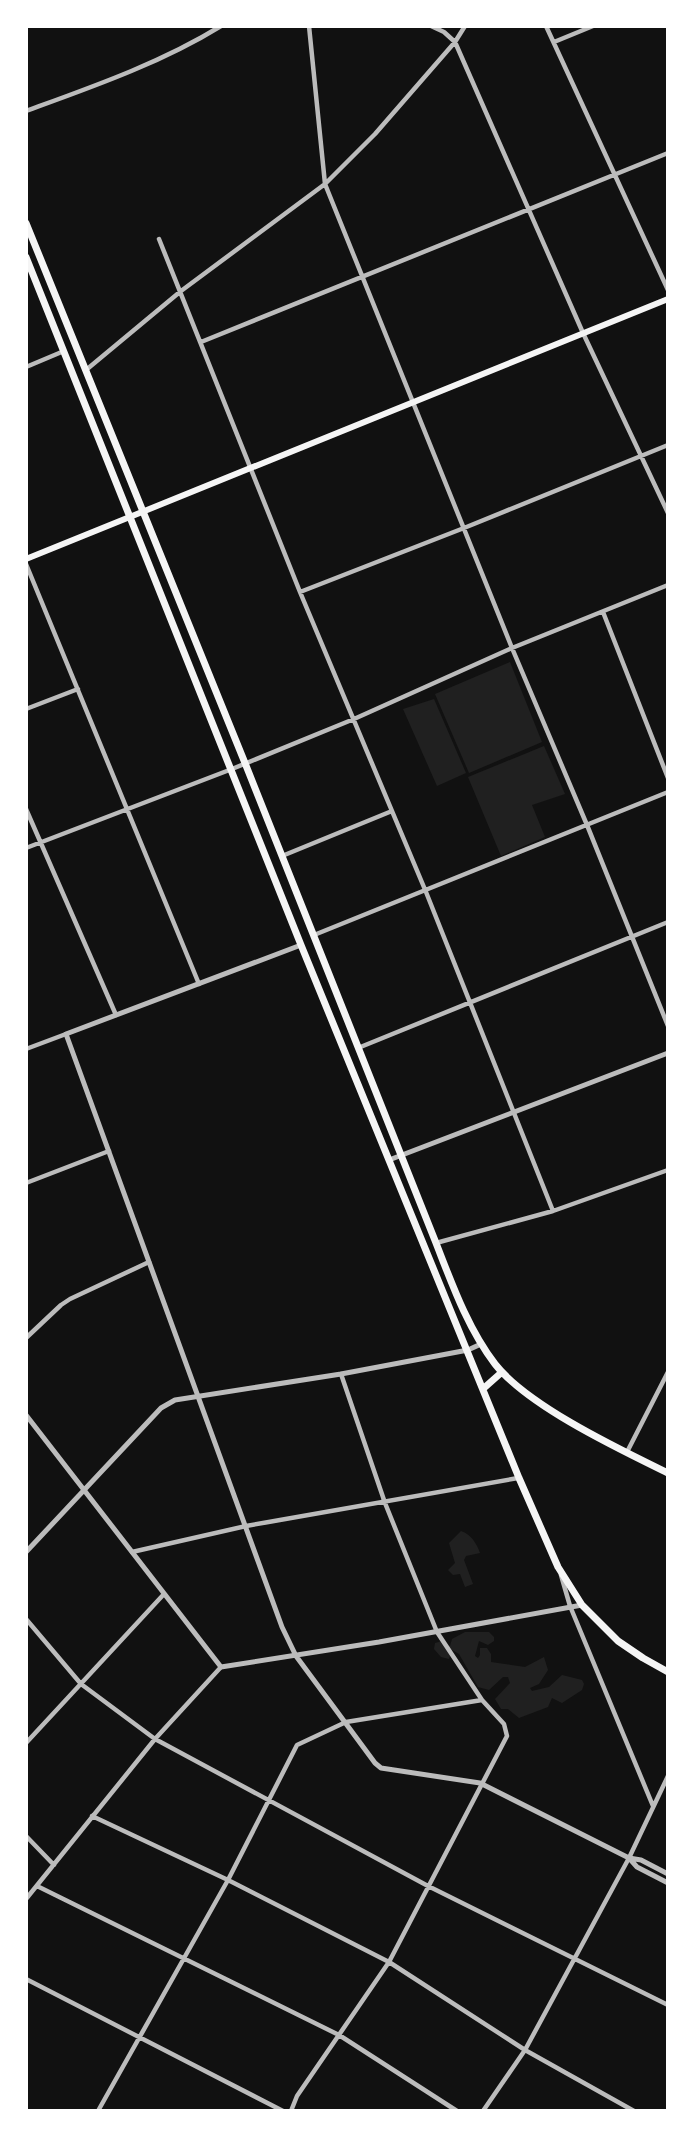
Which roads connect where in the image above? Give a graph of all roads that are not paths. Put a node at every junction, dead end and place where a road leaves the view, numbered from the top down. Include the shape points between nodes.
1 (220, 26) edge
2 (309, 26) edge
3 (431, 26) edge
4 (465, 26) edge
5 (546, 26) edge
6 (593, 26) edge
7 (455, 42) junction
8 (554, 42) junction
9 (26, 111) edge
10 (668, 153) edge
11 (615, 174) junction
12 (325, 184) junction
13 (528, 210) junction
14 (26, 223) edge
15 (28, 233) edge
16 (159, 239) dead end
17 (26, 257) edge
18 (363, 275) junction
19 (668, 290) edge
20 (181, 291) junction
21 (668, 299) edge
22 (583, 333) junction
23 (201, 342) junction
24 (64, 351) junction
25 (26, 367) edge
26 (85, 370) junction
27 (413, 403) junction
28 (668, 445) edge
29 (639, 456) junction
30 (251, 467) junction
31 (143, 513) junction
32 (668, 513) edge
33 (132, 518) junction
34 (464, 528) junction
35 (26, 559) edge
36 (26, 564) edge
37 (668, 585) edge
38 (300, 592) junction
39 (603, 612) junction
40 (512, 648) junction
41 (78, 689) junction
42 (26, 709) edge
43 (354, 719) junction
44 (245, 762) junction
45 (232, 769) junction
46 (668, 778) edge
47 (668, 792) edge
48 (26, 809) edge
49 (128, 811) junction
50 (392, 811) junction
51 (587, 825) junction
52 (40, 843) junction
53 (26, 848) edge
54 (282, 856) junction
55 (426, 892) junction
56 (668, 922) edge
57 (314, 935) junction
58 (633, 937) junction
59 (301, 945) junction
60 (199, 984) junction
61 (470, 1004) junction
62 (116, 1015) junction
63 (668, 1026) edge
64 (66, 1034) junction
65 (358, 1048) junction
66 (26, 1049) edge
67 (668, 1054) edge
68 (512, 1112) junction
69 (110, 1151) junction
70 (401, 1156) junction
71 (389, 1160) junction
72 (668, 1170) edge
73 (26, 1183) edge
74 (554, 1211) junction
75 (436, 1243) junction
76 (149, 1262) junction
77 (26, 1338) edge
78 (481, 1343) junction
79 (468, 1350) junction
80 (502, 1372) junction
81 (668, 1372) edge
82 (341, 1374) junction
83 (484, 1388) junction
84 (198, 1396) junction
85 (26, 1415) edge
86 (627, 1452) junction
87 (668, 1473) edge
88 (519, 1478) junction
89 (83, 1489) junction
90 (385, 1503) junction
91 (246, 1526) junction
92 (26, 1552) edge
93 (131, 1552) junction
94 (558, 1567) junction
95 (164, 1594) junction
96 (582, 1605) junction
97 (570, 1606) junction
98 (26, 1619) edge
99 (437, 1632) junction
100 (296, 1656) junction
101 (221, 1667) junction
102 (668, 1672) edge
103 (81, 1684) junction
104 (482, 1700) junction
105 (346, 1722) junction
106 (155, 1739) junction
107 (26, 1743) edge
108 (668, 1776) edge
109 (480, 1783) junction
110 (269, 1800) junction
111 (653, 1806) junction
112 (92, 1816) junction
113 (26, 1836) edge
114 (629, 1858) junction
115 (54, 1865) junction
116 (668, 1874) edge
117 (228, 1880) junction
118 (668, 1883) edge
119 (37, 1886) junction
120 (428, 1886) junction
121 (26, 1899) edge
122 (186, 1959) junction
123 (575, 1959) junction
124 (389, 1962) junction
125 (26, 1979) edge
126 (668, 2005) edge
127 (339, 2035) junction
128 (140, 2036) junction
129 (525, 2050) junction
130 (98, 2111) edge
131 (283, 2111) edge
132 (291, 2111) edge
133 (457, 2111) edge
134 (483, 2111) edge
135 (634, 2111) edge

1 - 9 street via 188,46
2 - 12 street
3 - 7 street
4 - 7 street
5 - 8 street
6 - 8 street
7 - 12 street
7 - 13 street
8 - 11 street
10 - 11 street
11 - 13 street
11 - 19 street
12 - 18 street
12 - 20 street
13 - 18 street
13 - 22 street
14 - 15 highway
15 - 26 highway
16 - 20 street
17 - 24 highway
18 - 23 street
18 - 27 street
20 - 23 street
20 - 26 street
21 - 22 main road
22 - 27 main road
22 - 29 street
23 - 30 street
24 - 25 street
24 - 33 highway
26 - 31 highway
27 - 30 main road
27 - 34 street
28 - 29 street
29 - 32 street
29 - 34 street
30 - 31 main road
30 - 38 street
31 - 33 main road
31 - 44 highway
33 - 35 main road
33 - 45 highway
34 - 38 street
34 - 40 street
36 - 41 street
37 - 39 street
38 - 43 street
39 - 40 street
39 - 46 street
40 - 43 street
40 - 51 street
41 - 42 street
41 - 49 street
43 - 44 street
43 - 50 street
44 - 45 street
44 - 54 highway
45 - 49 street
45 - 59 highway
47 - 51 street
48 - 52 street
49 - 52 street
49 - 60 street
50 - 54 street
50 - 55 street
51 - 55 street
51 - 58 street
52 - 53 street
52 - 62 street
54 - 57 highway
55 - 57 street
55 - 61 street
56 - 58 street
57 - 65 highway
58 - 61 street
58 - 63 street
59 - 60 street
59 - 71 highway
60 - 62 street
61 - 65 street
61 - 68 street
62 - 64 street
64 - 66 street
64 - 69 street
65 - 70 highway
67 - 68 street
68 - 70 street
68 - 74 street
69 - 73 street
69 - 76 street
70 - 71 street
70 - 75 highway
71 - 79 highway
72 - 74 street
74 - 75 street
75 - 78 highway
76 - 77 street via 70,1299
76 - 84 street
78 - 79 street
78 - 80 highway
79 - 82 street
79 - 83 highway
80 - 83 highway
80 - 86 highway via 563,1417
81 - 86 street
82 - 84 street
82 - 90 street
83 - 88 highway
84 - 89 street via 174,1400 161,1408
84 - 91 street
85 - 89 street
86 - 87 highway
88 - 90 street
88 - 94 highway
89 - 92 street
89 - 93 street
90 - 91 street
90 - 99 street
91 - 93 street
91 - 100 street
93 - 95 street
94 - 96 highway
94 - 97 street
95 - 101 street
95 - 103 street
96 - 97 street
96 - 102 highway via 618,1641
97 - 99 street
97 - 111 street
98 - 103 street
99 - 100 street
99 - 104 street
100 - 101 street
100 - 105 street
101 - 106 street
103 - 106 street
103 - 107 street
104 - 105 street
104 - 109 street via 504,1724 507,1736
105 - 109 street via 381,1768
105 - 110 street via 297,1745
106 - 110 street
106 - 112 street
108 - 111 street
109 - 114 street
109 - 120 street
110 - 117 street
110 - 120 street
111 - 114 street
112 - 115 street
112 - 117 street
113 - 115 street
114 - 116 street
114 - 118 street via 636,1867
114 - 123 street
115 - 119 street
117 - 122 street
117 - 124 street
119 - 121 street
119 - 122 street
120 - 123 street
120 - 124 street
122 - 127 street
122 - 128 street
123 - 126 street
123 - 129 street
124 - 127 street
124 - 129 street
125 - 128 street
127 - 132 street
127 - 133 street
128 - 130 street
128 - 131 street
129 - 134 street
129 - 135 street

